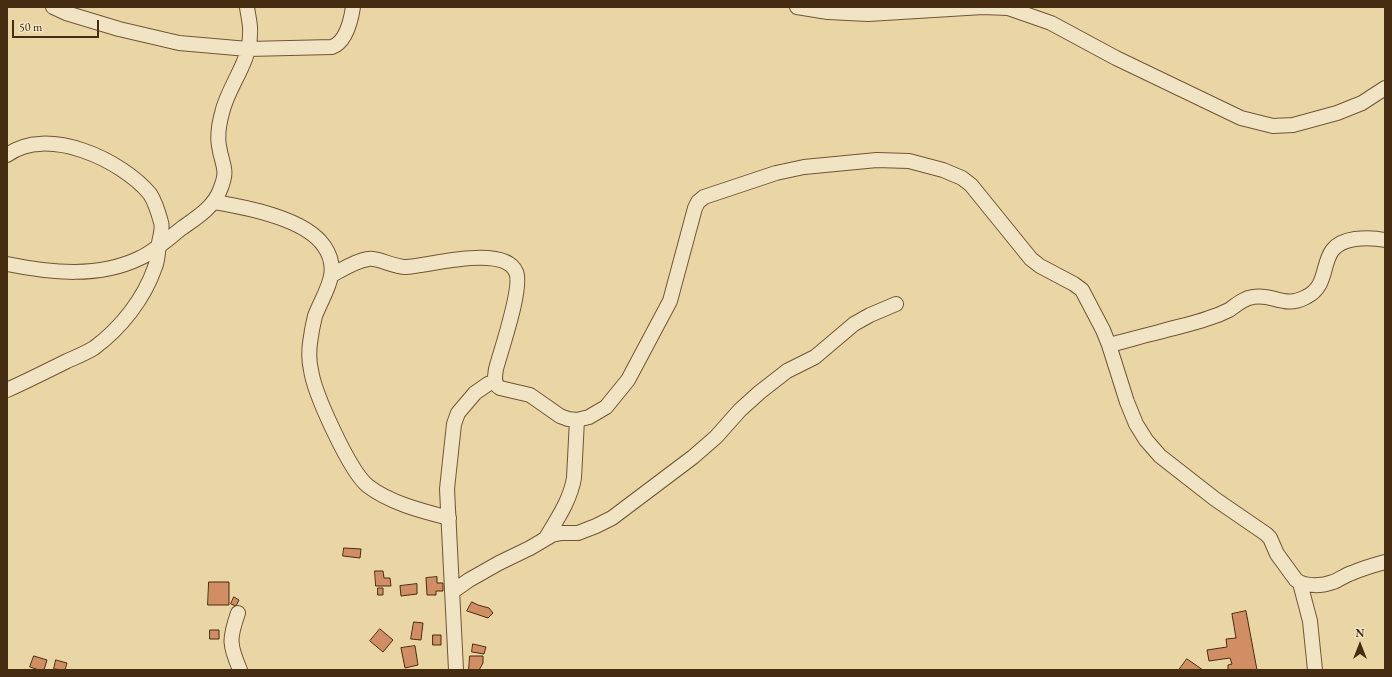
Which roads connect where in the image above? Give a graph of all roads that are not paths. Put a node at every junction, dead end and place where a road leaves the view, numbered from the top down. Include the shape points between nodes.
1 (53, 7) edge
2 (247, 7) edge
3 (353, 7) edge
4 (797, 7) edge
5 (831, 9) edge
6 (248, 49) junction
7 (1385, 88) edge
8 (7, 155) edge
9 (214, 202) junction
10 (1385, 240) edge
11 (159, 246) junction
12 (7, 264) edge
13 (332, 275) junction
14 (896, 304) dead end
15 (1109, 345) junction
16 (495, 382) junction
17 (7, 390) edge
18 (577, 420) junction
19 (449, 518) junction
20 (546, 538) junction
21 (1385, 562) edge
22 (1300, 583) junction
23 (452, 592) junction
24 (238, 613) dead end
25 (240, 670) edge
26 (456, 670) edge
27 (1315, 670) edge

1 - 6 street via 119,29 179,42
2 - 6 street via 250,34
3 - 6 street via 343,38 335,46
4 - 5 street
5 - 7 street via 868,14 983,7 1008,8 1051,23 1116,58 1242,118 1273,126 1294,125 1337,113 1362,103
6 - 9 street via 222,110 218,126 219,146 225,170 220,191
8 - 11 street via 13,150 39,143 52,143 92,153 109,162 132,177 150,195 162,224
9 - 11 street
9 - 13 street via 250,208 300,226 314,235 324,246 330,259
10 - 15 street via 1362,238 1339,244 1331,251 1318,287 1305,298 1295,302 1252,297 1209,318
11 - 12 street via 142,257 118,266 94,270 36,270
11 - 17 street via 156,266 138,303 112,332 93,348
13 - 16 street via 368,259 406,267 477,258 506,262 516,272 517,287
13 - 19 street via 315,317 310,344 311,371 333,430 367,486 381,495 418,510
14 - 20 street via 854,324 816,357 787,371 740,410 716,437 693,457 612,518 578,533 561,533
15 - 18 street via 1082,290 1032,259 971,185 962,178 909,161 877,160 804,167 776,173 704,197 698,202 670,301 628,380 606,407 589,417
15 - 22 street via 1127,402 1146,440 1160,456 1266,534 1277,554
16 - 18 street via 500,388 530,395 560,416
16 - 19 street via 475,393 455,418 447,489
18 - 20 street via 572,488
19 - 23 street
20 - 23 street via 480,573
21 - 22 street via 1368,566 1326,584
22 - 27 street via 1310,621
23 - 26 street
24 - 25 street via 230,640

